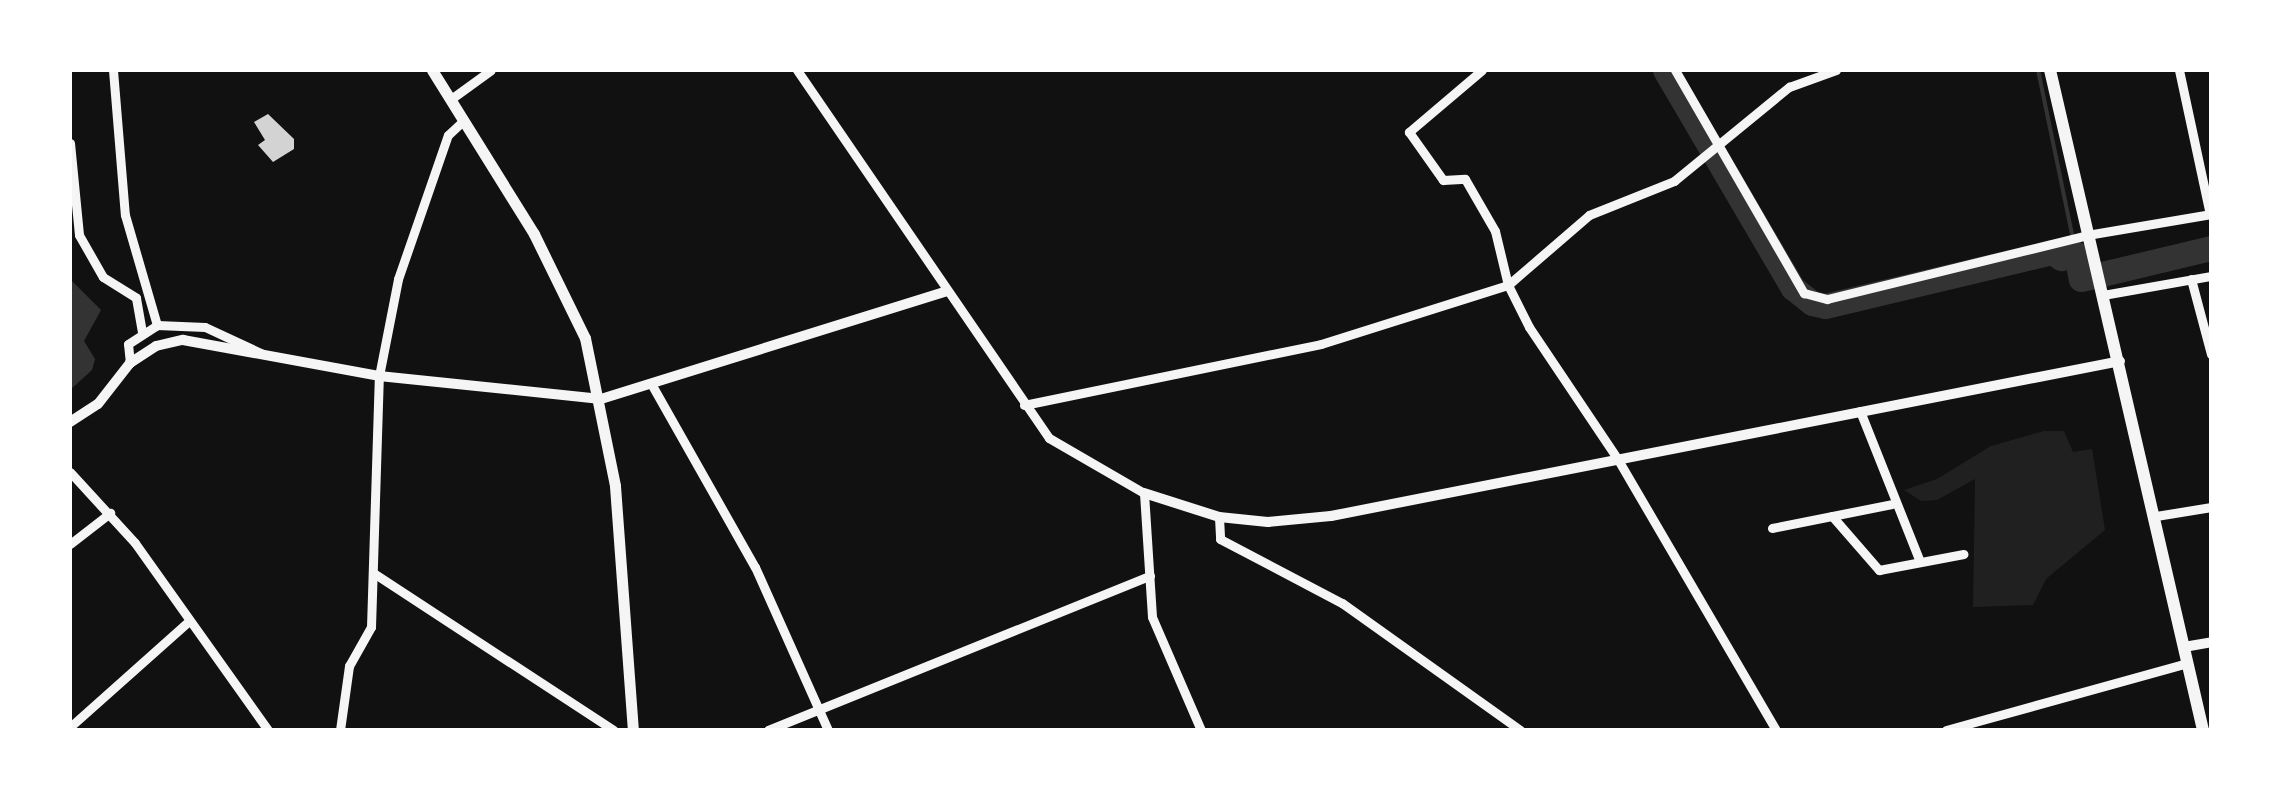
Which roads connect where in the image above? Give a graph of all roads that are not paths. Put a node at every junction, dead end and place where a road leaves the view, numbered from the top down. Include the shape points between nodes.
1 (113, 70) edge
2 (432, 70) edge
3 (491, 70) edge
4 (797, 70) edge
5 (1482, 70) edge
6 (1675, 70) edge
7 (1836, 70) edge
8 (2050, 70) edge
9 (2179, 70) edge
10 (451, 100) junction
11 (464, 120) junction
12 (70, 143) edge
13 (1716, 145) junction
14 (2210, 214) edge
15 (2088, 239) junction
16 (2211, 276) edge
17 (2191, 279) junction
18 (1508, 285) junction
19 (947, 291) junction
20 (2102, 293) junction
21 (158, 326) junction
22 (142, 332) junction
23 (2211, 354) edge
24 (265, 356) junction
25 (2120, 360) junction
26 (130, 363) junction
27 (380, 376) junction
28 (654, 387) junction
29 (600, 399) junction
30 (1024, 405) junction
31 (1860, 411) junction
32 (70, 422) edge
33 (1617, 458) junction
34 (70, 472) edge
35 (1144, 494) junction
36 (1892, 504) junction
37 (2211, 507) edge
38 (110, 513) junction
39 (1832, 516) junction
40 (2156, 516) junction
41 (1218, 517) junction
42 (1772, 528) dead end
43 (70, 544) edge
44 (1964, 554) dead end
45 (1919, 559) junction
46 (375, 574) junction
47 (1150, 576) junction
48 (188, 622) junction
49 (2211, 642) edge
50 (2184, 647) junction
51 (2188, 663) junction
52 (821, 714) junction
53 (70, 727) edge
54 (268, 730) edge
55 (340, 730) edge
56 (613, 730) edge
57 (633, 730) edge
58 (768, 730) edge
59 (828, 730) edge
60 (1201, 730) edge
61 (1520, 730) edge
62 (1776, 730) edge
63 (1946, 730) edge
64 (2203, 730) edge

1 - 21 street via 126,216
2 - 10 main road
3 - 10 street
4 - 19 street
5 - 18 street via 1408,132 1443,180 1465,180 1495,231
6 - 13 street
7 - 13 street via 1789,88
8 - 15 main road
9 - 14 street
10 - 11 main road
11 - 27 street via 448,135 398,279
11 - 29 main road via 554,268 585,338
12 - 22 street via 78,235 102,277 136,298
13 - 15 street via 1804,292 1827,299
13 - 18 street via 1660,188 1589,214
14 - 15 street
15 - 20 main road
16 - 17 street
17 - 20 street
17 - 23 street
18 - 30 street via 1322,344
18 - 33 street
19 - 28 street
19 - 30 street
20 - 25 main road
21 - 22 street
21 - 24 street via 205,328
22 - 26 street via 128,344
24 - 26 street via 182,340 156,346
24 - 27 street
25 - 31 street
25 - 40 main road
26 - 32 street via 98,404
27 - 29 street
27 - 46 street
28 - 29 street
28 - 52 street via 755,568
29 - 57 main road via 615,486
30 - 35 street via 1049,438
31 - 33 street
31 - 36 street
33 - 41 street via 1331,516 1268,522
33 - 62 street
34 - 38 street
35 - 41 street
35 - 47 street
36 - 39 street
36 - 45 street
37 - 40 street
38 - 43 street
38 - 48 street
39 - 42 street
39 - 45 street via 1879,570
40 - 50 main road
41 - 61 street via 1220,539 1342,604
44 - 45 street
46 - 55 street via 371,627 349,666
46 - 56 street
47 - 52 street
47 - 60 street via 1159,644
48 - 53 street
48 - 54 street
49 - 50 street
50 - 51 main road
51 - 63 street
51 - 64 main road
52 - 58 street
52 - 59 street

